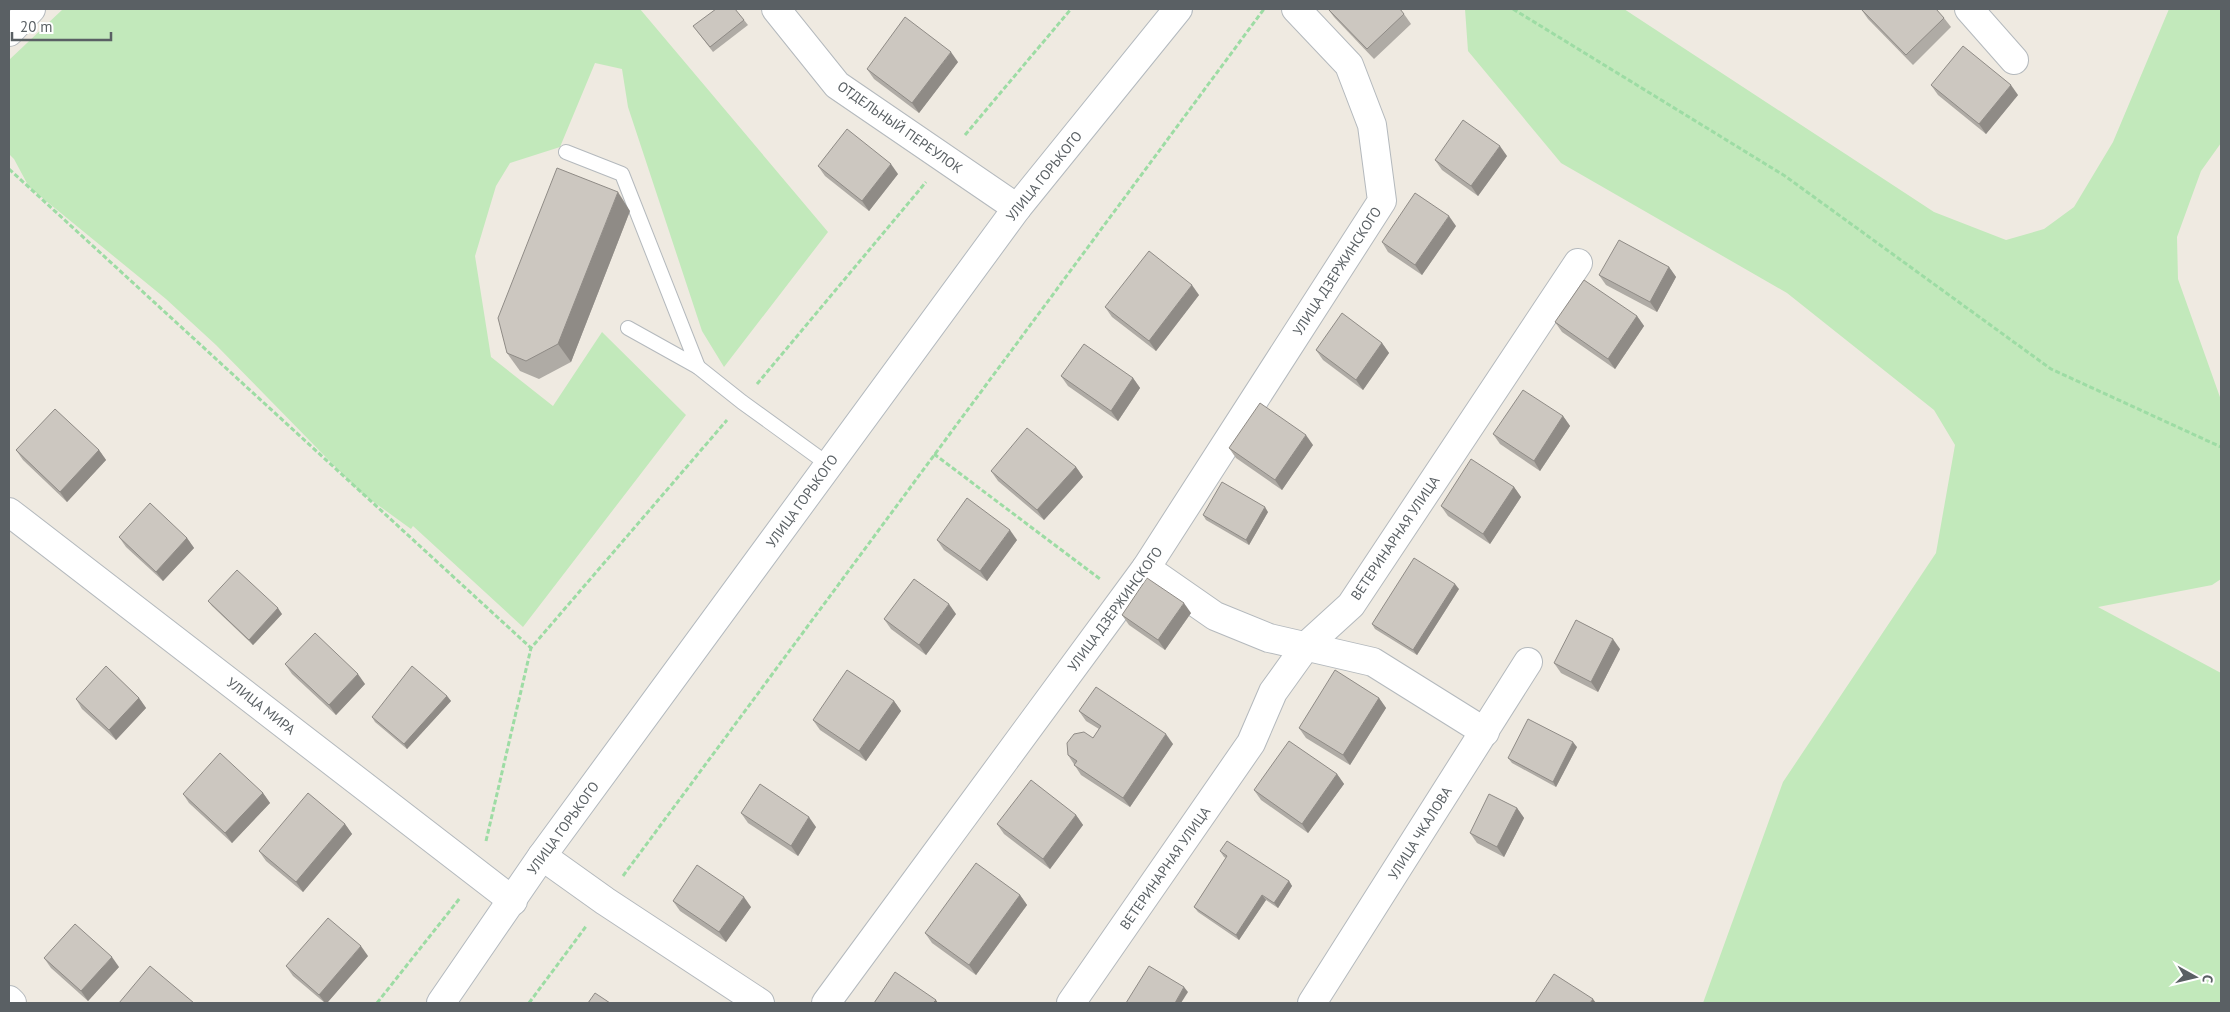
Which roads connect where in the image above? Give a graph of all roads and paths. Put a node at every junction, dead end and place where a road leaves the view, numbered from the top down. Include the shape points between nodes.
1 (32, 9) edge
2 (776, 9) edge
3 (1071, 9) edge
4 (1178, 9) edge
5 (1264, 9) edge
6 (1296, 9) edge
7 (1513, 9) edge
8 (1969, 9) edge
9 (9, 32) edge
10 (2014, 60) dead end
11 (566, 152) dead end
12 (944, 160) junction
13 (9, 168) edge
14 (1017, 208) junction
15 (1578, 263) dead end
16 (628, 328) dead end
17 (698, 367) junction
18 (742, 402) junction
19 (2221, 447) edge
20 (934, 454) junction
21 (829, 465) junction
22 (9, 512) edge
23 (1146, 568) junction
24 (1124, 598) junction
25 (1306, 646) junction
26 (531, 648) junction
27 (1528, 662) dead end
28 (1484, 732) junction
29 (542, 856) junction
30 (478, 875) junction
31 (605, 900) junction
32 (513, 901) junction
33 (9, 1000) edge
34 (12, 1003) edge
35 (377, 1003) edge
36 (441, 1003) edge
37 (529, 1003) edge
38 (760, 1003) edge
39 (826, 1003) edge
40 (1071, 1003) edge
41 (1312, 1003) edge

1 - 9 street
2 - 12 street, ОТДЕЛЬНЫЙ ПЕРЕУЛОК via 837,85
3 - 12 path
4 - 14 street, УЛИЦА ГОРЬКОГО
5 - 20 path
6 - 23 street, УЛИЦА ДЗЕРЖИНСКОГО via 1349,64 1372,125 1382,201
7 - 19 path via 1785,176 2050,368
8 - 10 street
11 - 17 lane via 622,174
12 - 14 street, ОТДЕЛЬНЫЙ ПЕРЕУЛОК
12 - 18 path
13 - 26 path
14 - 21 street, УЛИЦА ГОРЬКОГО
15 - 25 street, ВЕТЕРИНАРНАЯ УЛИЦА via 1351,605
16 - 17 lane
17 - 18 lane
18 - 21 lane
18 - 26 path
20 - 24 path
20 - 31 path
21 - 29 street, УЛИЦА ГОРЬКОГО
22 - 30 street, УЛИЦА МИРА
23 - 24 street, УЛИЦА ДЗЕРЖИНСКОГО
23 - 25 street via 1215,616 1269,638
24 - 39 street, УЛИЦА ДЗЕРЖИНСКОГО
25 - 28 street via 1373,662
25 - 40 street, ВЕТЕРИНАРНАЯ УЛИЦА via 1273,692 1251,743
26 - 30 path
27 - 28 street, УЛИЦА ЧКАЛОВА
28 - 41 street, УЛИЦА ЧКАЛОВА
29 - 31 street
29 - 32 street, УЛИЦА ГОРЬКОГО
30 - 32 street, УЛИЦА МИРА
30 - 35 path
31 - 37 path
31 - 38 street
32 - 36 street, УЛИЦА ГОРЬКОГО
33 - 34 street

